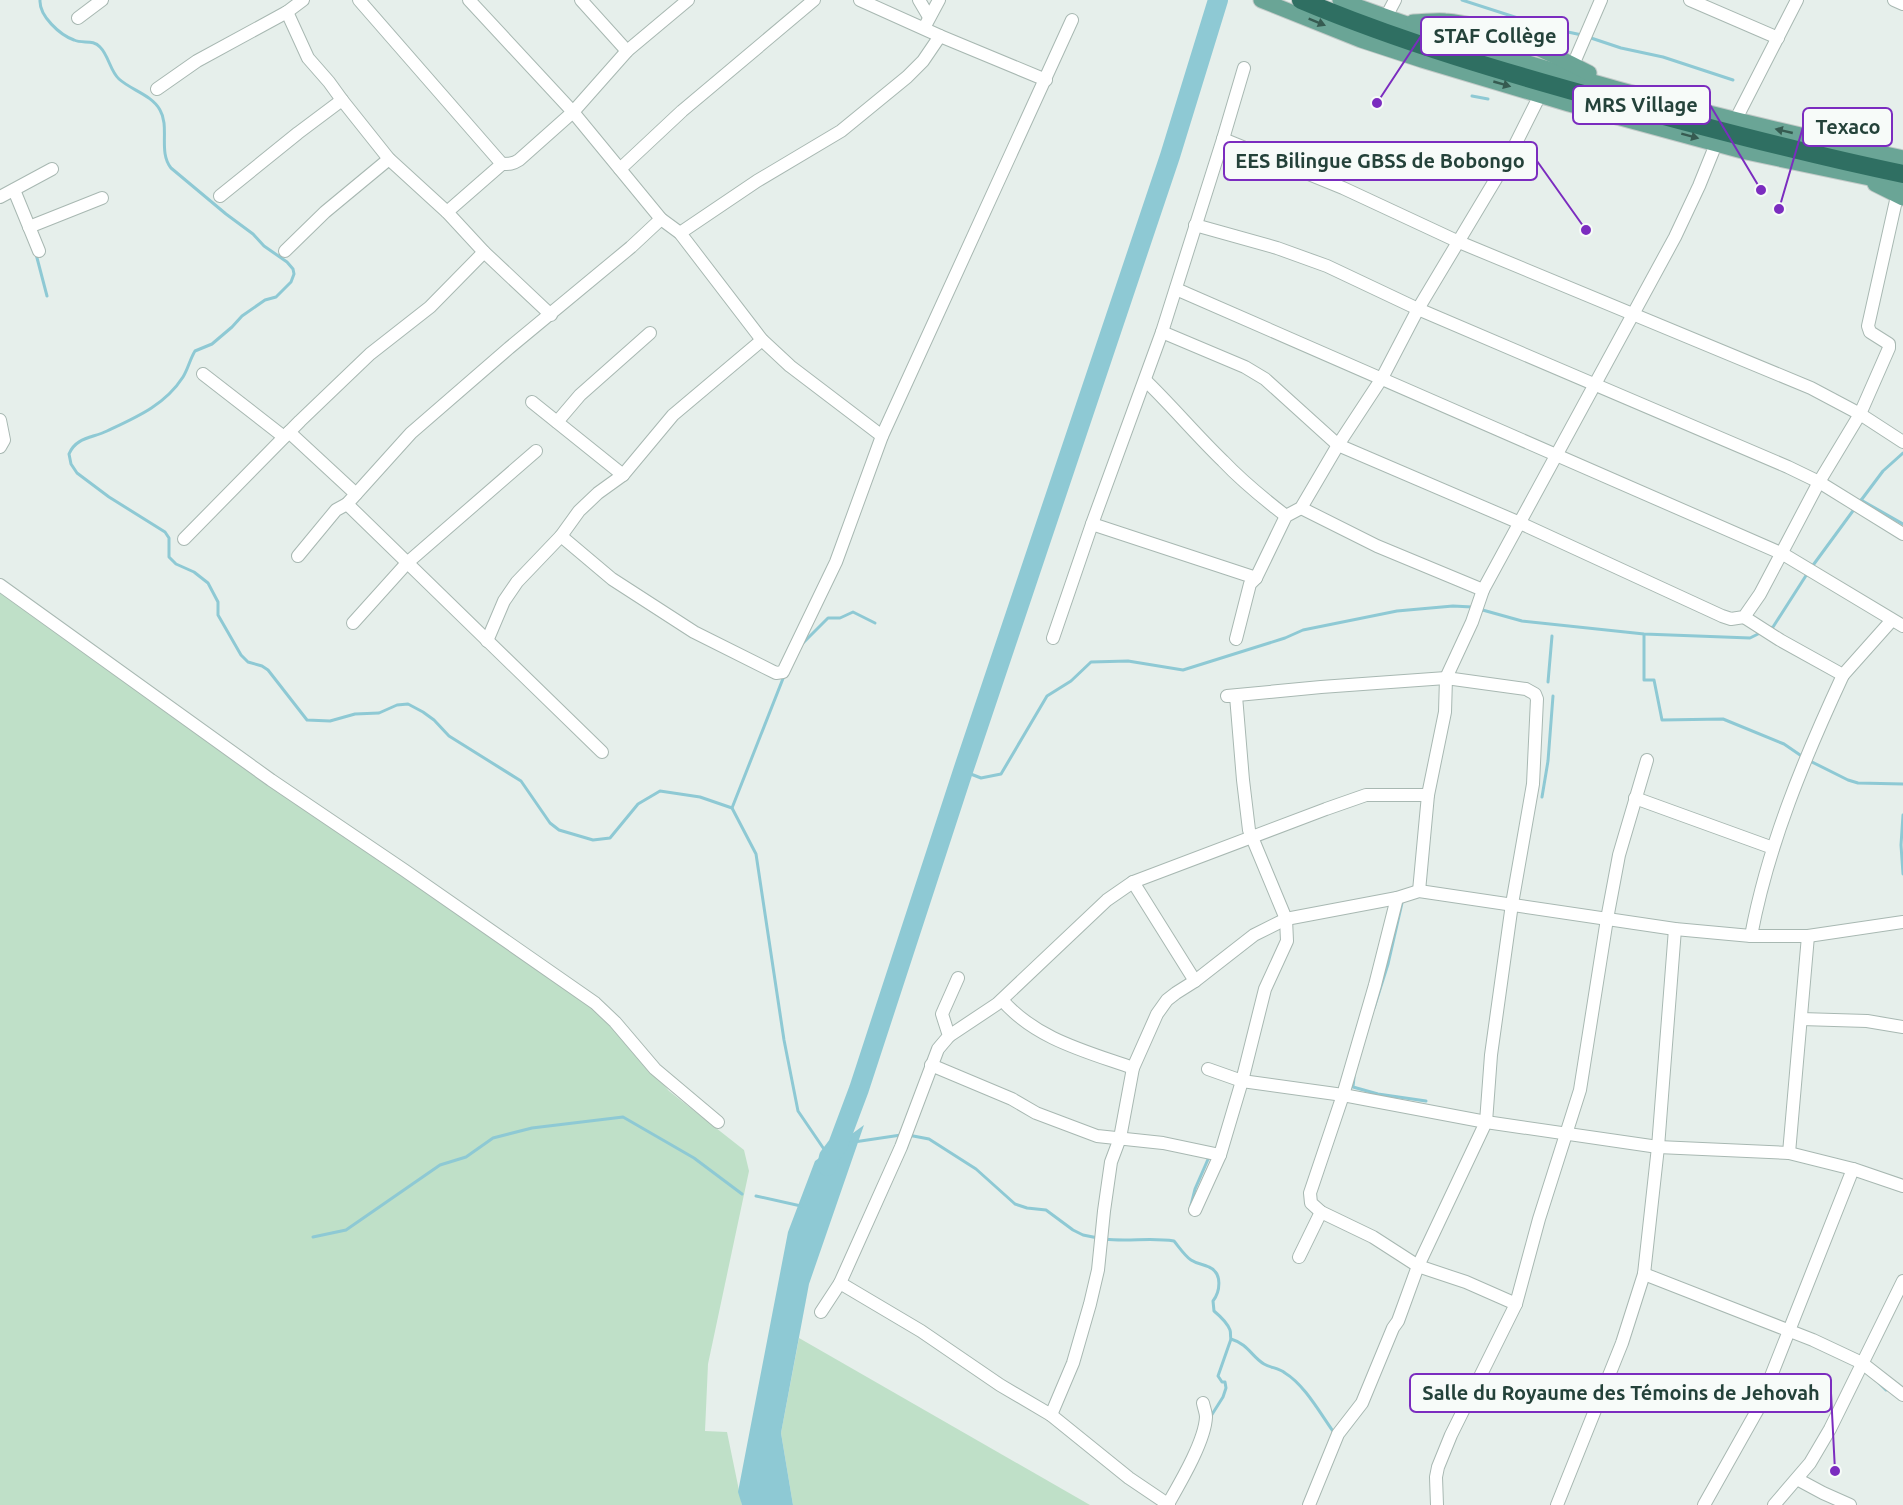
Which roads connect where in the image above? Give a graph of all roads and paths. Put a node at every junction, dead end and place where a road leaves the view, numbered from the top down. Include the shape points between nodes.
1 (102, 0) edge
2 (303, 0) edge
3 (359, 0) edge
4 (469, 0) edge
5 (582, 0) edge
6 (688, 0) edge
7 (814, 0) edge
8 (860, 0) edge
9 (919, 0) edge
10 (939, 0) edge
11 (1262, 0) edge
12 (1301, 0) edge
13 (1340, 0) edge
14 (1395, 0) edge
15 (1601, 0) edge
16 (1690, 0) edge
17 (1797, 0) edge
18 (1894, 0) edge
19 (1903, 4) edge
20 (287, 12) junction
21 (78, 18) dead end
22 (1072, 20) dead end
23 (1394, 20) junction
24 (927, 22) junction
25 (940, 36) junction
26 (1778, 38) junction
27 (627, 51) junction
28 (1573, 64) junction
29 (1244, 68) dead end
30 (1046, 80) junction
31 (158, 89) dead end
32 (1621, 89) junction
33 (1540, 95) junction
34 (342, 100) junction
35 (573, 112) junction
36 (1736, 119) junction
37 (1223, 139) junction
38 (1716, 144) junction
39 (1903, 158) edge
40 (389, 159) junction
41 (502, 164) junction
42 (52, 169) dead end
43 (620, 169) junction
44 (1903, 174) edge
45 (14, 190) junction
46 (1901, 193) edge
47 (220, 196) dead end
48 (0, 197) edge
49 (102, 198) dead end
50 (447, 212) junction
51 (661, 219) junction
52 (1195, 225) junction
53 (29, 227) junction
54 (680, 233) junction
55 (1459, 242) junction
56 (39, 251) dead end
57 (285, 251) dead end
58 (484, 252) junction
59 (1176, 289) junction
60 (1418, 309) junction
61 (551, 315) junction
62 (1633, 316) junction
63 (1162, 332) junction
64 (651, 333) dead end
65 (762, 340) junction
66 (1889, 344) junction
67 (1903, 347) edge
68 (203, 374) dead end
69 (1382, 378) junction
70 (1145, 380) junction
71 (1595, 384) junction
72 (532, 402) dead end
73 (1860, 414) junction
74 (0, 420) edge
75 (557, 422) junction
76 (287, 435) junction
77 (882, 436) junction
78 (1903, 442) edge
79 (1338, 445) junction
80 (0, 447) edge
81 (536, 451) dead end
82 (1557, 454) junction
83 (623, 476) junction
84 (1819, 482) junction
85 (356, 494) junction
86 (347, 504) junction
87 (1301, 508) junction
88 (1286, 516) junction
89 (1520, 523) junction
90 (1092, 524) junction
91 (1903, 534) edge
92 (561, 536) junction
93 (184, 539) dead end
94 (1783, 554) junction
95 (298, 556) dead end
96 (407, 563) junction
97 (1256, 578) junction
98 (0, 585) edge
99 (1483, 590) junction
100 (1744, 616) junction
101 (353, 623) dead end
102 (1898, 623) edge
103 (1053, 638) dead end
104 (1236, 639) dead end
105 (487, 641) junction
106 (1843, 675) junction
107 (1446, 678) junction
108 (602, 752) dead end
109 (1647, 759) dead end
110 (1428, 795) junction
111 (1635, 798) junction
112 (1252, 837) junction
113 (1773, 848) junction
114 (1133, 882) junction
115 (1419, 891) junction
116 (1397, 898) junction
117 (1512, 904) junction
118 (1286, 919) junction
119 (1607, 919) junction
120 (1903, 922) edge
121 (1675, 929) junction
122 (1750, 936) junction
123 (1808, 936) junction
124 (958, 978) dead end
125 (1195, 981) junction
126 (1002, 1000) junction
127 (1801, 1019) junction
128 (1903, 1027) edge
129 (949, 1036) junction
130 (931, 1065) junction
131 (1133, 1068) junction
132 (1208, 1069) dead end
133 (1242, 1081) junction
134 (1343, 1095) junction
135 (718, 1122) dead end
136 (1486, 1122) junction
137 (1567, 1133) junction
138 (1120, 1138) junction
139 (1658, 1147) junction
140 (1789, 1153) junction
141 (1220, 1155) junction
142 (1853, 1170) junction
143 (1903, 1186) edge
144 (1195, 1210) dead end
145 (1321, 1212) junction
146 (1299, 1257) dead end
147 (1418, 1266) junction
148 (1644, 1274) junction
149 (1903, 1281) edge
150 (840, 1282) junction
151 (1516, 1304) junction
152 (821, 1312) dead end
153 (1790, 1331) junction
154 (1862, 1364) junction
155 (1903, 1395) edge
156 (1203, 1403) dead end
157 (1051, 1415) junction
158 (1797, 1479) junction
159 (1168, 1504) edge
160 (1309, 1505) edge
161 (1437, 1505) edge
162 (1557, 1505) edge
163 (1704, 1505) edge
164 (1774, 1505) edge
165 (1850, 1505) edge

1 - 21 street
2 - 20 street
3 - 41 street
4 - 35 street
5 - 27 street
6 - 27 street
7 - 43 street via 682,111
8 - 24 street
9 - 24 street
10 - 24 street
11 -> 33 main road via 1360,40
12 - 44 highway via 1372,28 1552,85 1746,138
13 - 23 main road
14 - 23 street
15 - 28 street
16 - 26 street
17 - 26 street
18 - 19 street
20 - 31 street via 217,49
20 - 34 street via 305,54
22 - 30 street
23 - 28 main road via 1466,24 1524,42
23 - 32 main road
24 - 25 street
25 - 30 street
25 - 54 street via 924,61 841,131
26 - 36 street
27 - 35 street
28 - 32 main road
29 - 37 street
30 - 77 street
32 - 36 main road
33 -> 38 main road
33 - 55 street
34 - 40 street
34 - 47 street
35 - 41 street via 519,160
35 - 43 street
39 -> 36 main road
37 - 52 street
37 - 55 street via 1343,188
38 - 46 main road via 1865,178
38 - 62 street via 1675,237
40 - 50 street
40 - 57 street
41 - 50 street
42 - 45 street
43 - 51 street
45 - 48 street
45 - 53 street
46 - 66 street via 1868,326 1870,332
49 - 53 street
50 - 58 street
51 - 54 street
51 - 61 street
52 - 59 street
52 - 60 street via 1326,266
53 - 56 street
54 - 65 street
55 - 60 street
55 - 62 street
58 - 61 street
58 - 76 street via 430,307 370,354
59 - 63 street
59 - 69 street
60 - 69 street
60 - 71 street
61 - 85 street via 411,434
62 - 71 street
62 - 73 street via 1811,388
63 - 70 street
63 - 79 street via 1265,379
64 - 75 street via 580,395
65 - 77 street
65 - 83 street via 673,415
66 - 67 street
66 - 73 street
68 - 76 street
69 - 79 street
69 - 82 street
70 - 88 street via 1255,492
70 - 90 street
71 - 82 street
71 - 84 street
72 - 75 street
73 - 78 street
73 - 84 street
74 - 80 street via 4,440
75 - 83 street
76 - 85 street
76 - 93 street
77 - 92 street via 836,562 781,674 694,632 612,579
79 - 87 street
79 - 89 street
81 - 96 street
82 - 89 street
82 - 94 street
83 - 92 street via 590,500
84 - 91 street
84 - 94 street
85 - 86 street
86 - 95 street via 336,510
86 - 96 street
87 - 88 street
87 - 99 street via 1377,546
88 - 97 street
89 - 99 street
89 - 100 street via 1722,616
90 - 97 street
90 - 103 street
92 - 105 street via 517,582
94 - 100 street
94 - 102 street
96 - 101 street
96 - 105 street
97 - 104 street via 1250,584
98 - 135 street via 271,780 595,1003 655,1069
99 - 107 street
100 - 106 street
102 - 106 street
105 - 108 street
106 - 113 street via 1800,770
107 - 110 street via 1445,712
107 - 112 street via 1227,696 1236,696
107 - 117 street via 1526,689 1537,699 1533,784
109 - 111 street
110 - 112 street via 1366,795
110 - 115 street
111 - 113 street
111 - 119 street
112 - 114 street
112 - 118 street
113 - 122 street
114 - 125 street
114 - 126 street via 1107,900
115 - 116 street
115 - 117 street
116 - 118 street
116 - 134 street
117 - 119 street
117 - 136 street
118 - 125 street via 1254,934
118 - 133 street via 1287,941 1265,989
119 - 121 street
119 - 137 street via 1580,1090
120 - 123 street
121 - 122 street
121 - 139 street
122 - 123 street
123 - 127 street
124 - 129 street via 942,1014
125 - 131 street via 1167,1000 1157,1014
126 - 129 street
126 - 131 street via 1048,1036
127 - 128 street via 1867,1021
127 - 140 street
129 - 130 street
130 - 138 street via 1036,1113 1097,1136
130 - 150 street via 901,1147
131 - 138 street
132 - 133 street
133 - 134 street
133 - 141 street
134 - 136 street
134 - 145 street via 1310,1193 1311,1203
136 - 137 street
136 - 147 street
137 - 139 street
137 - 151 street
138 - 141 street
138 - 157 street via 1111,1162 1090,1304 1073,1363
139 - 140 street
139 - 148 street
140 - 142 street
141 - 144 street
142 - 143 street
142 - 153 street
145 - 146 street
145 - 147 street via 1373,1237
147 - 151 street
147 - 160 street via 1362,1402 1338,1434
148 - 153 street
148 - 162 street via 1622,1343
149 - 154 street
150 - 152 street
150 - 157 street
151 - 161 street via 1438,1467
153 - 154 street
153 - 163 street via 1758,1409
154 - 155 street
154 - 158 street via 1830,1429
156 - 159 street via 1204,1427
157 - 159 street
158 - 164 street
158 - 165 street

